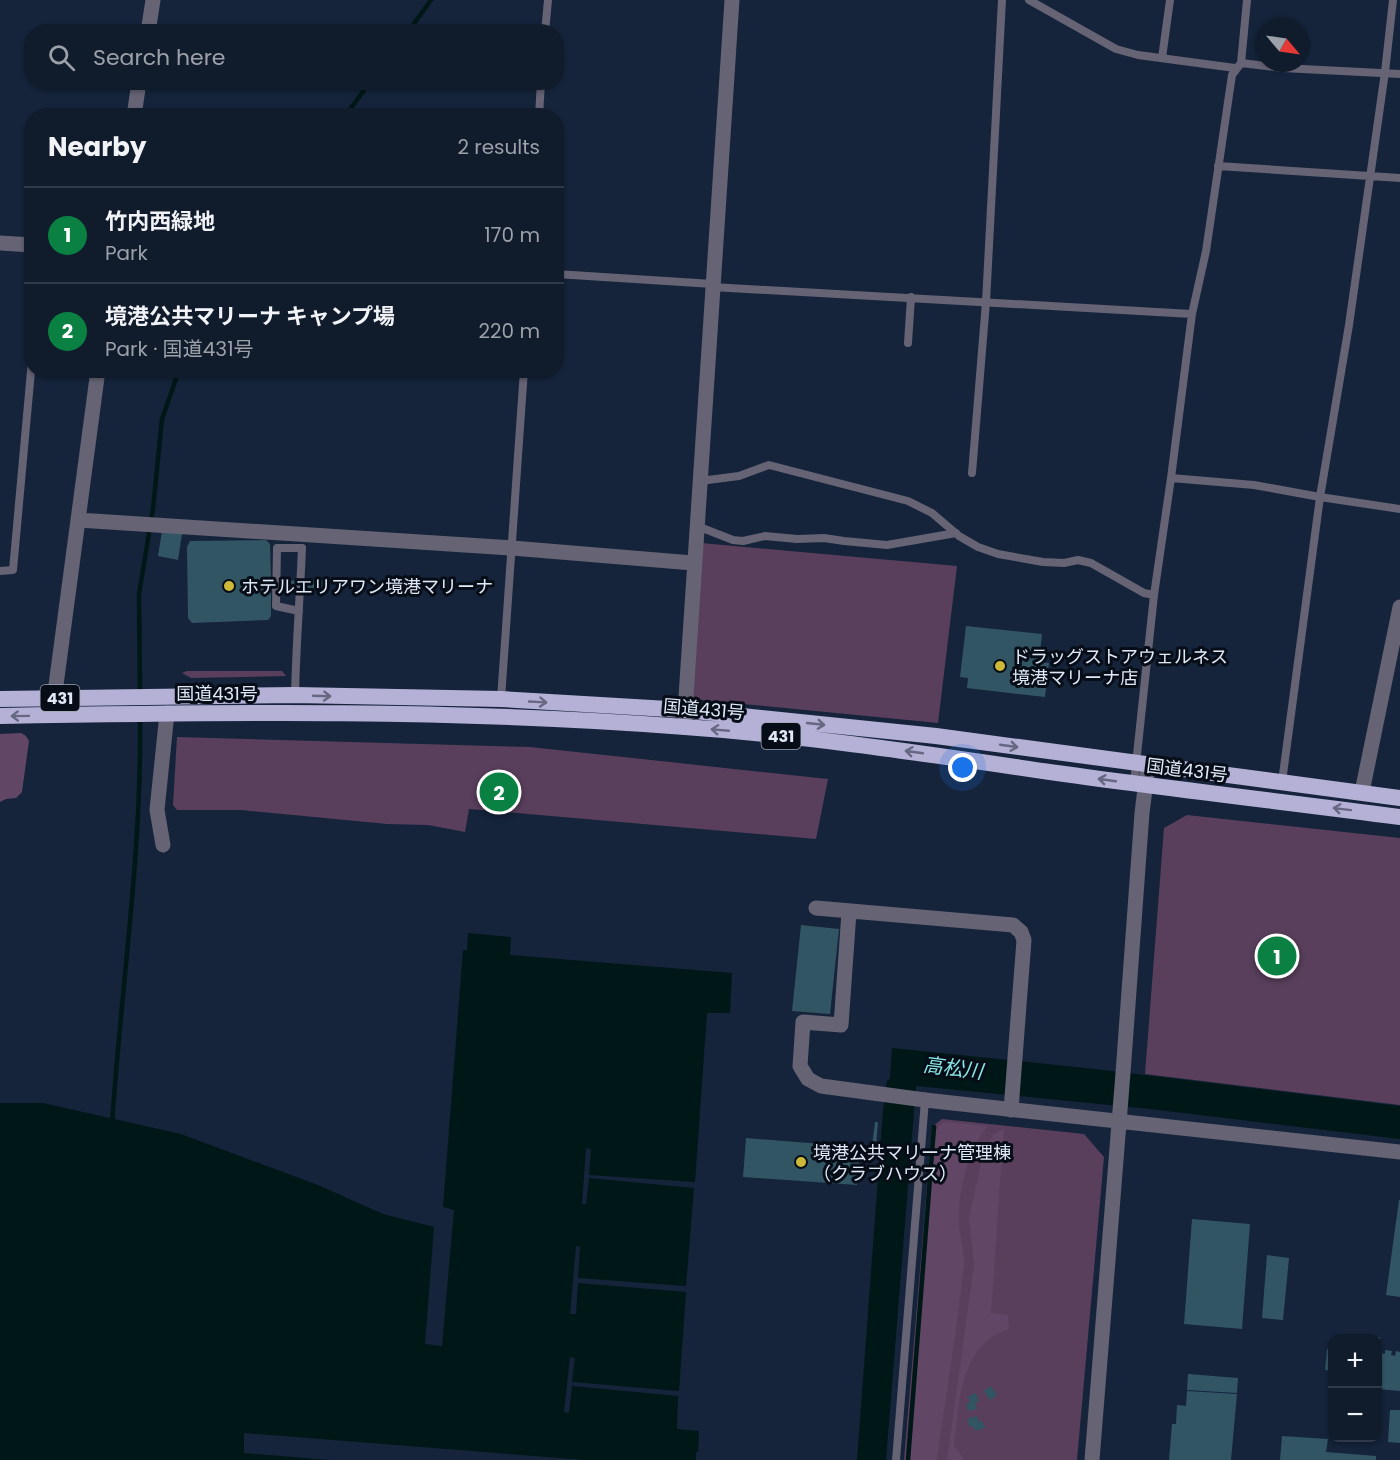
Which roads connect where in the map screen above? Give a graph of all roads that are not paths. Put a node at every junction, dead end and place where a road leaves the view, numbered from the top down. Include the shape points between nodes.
1 (153, 0) edge
2 (548, 0) edge
3 (732, 0) edge
4 (1002, 0) edge
5 (1029, 0) edge
6 (1170, 0) edge
7 (1247, 0) edge
8 (1393, 0) edge
9 (149, 24) edge
10 (546, 24) edge
11 (1162, 58) junction
12 (1238, 66) junction
13 (1385, 72) junction
14 (1400, 74) edge
15 (138, 90) edge
16 (541, 90) edge
17 (135, 108) edge
18 (539, 108) edge
19 (1218, 166) junction
20 (1369, 176) junction
21 (1400, 178) edge
22 (0, 243) edge
23 (24, 244) edge
24 (564, 275) edge
25 (713, 285) junction
26 (911, 297) junction
27 (986, 302) junction
28 (1192, 315) junction
29 (908, 343) dead end
30 (30, 378) edge
31 (97, 378) edge
32 (523, 378) edge
33 (972, 473) dead end
34 (1172, 477) junction
35 (700, 481) junction
36 (1320, 497) junction
37 (1400, 509) edge
38 (78, 520) junction
39 (697, 526) junction
40 (956, 533) junction
41 (512, 548) junction
42 (693, 563) junction
43 (0, 571) edge
44 (1154, 595) junction
45 (1400, 607) edge
46 (299, 610) junction
47 (295, 695) junction
48 (54, 698) junction
49 (0, 699) edge
50 (501, 699) junction
51 (120, 705) junction
52 (161, 707) junction
53 (52, 715) junction
54 (0, 716) edge
55 (684, 718) junction
56 (1142, 765) junction
57 (1282, 782) junction
58 (1140, 784) junction
59 (1362, 792) junction
60 (1400, 798) edge
61 (1400, 817) edge
62 (163, 845) dead end
63 (816, 908) dead end
64 (849, 912) junction
65 (921, 1100) junction
66 (1012, 1102) junction
67 (1120, 1114) junction
68 (1400, 1152) edge
69 (896, 1460) edge
70 (1092, 1460) edge

1 - 9 street
2 - 10 lane
3 - 25 street
4 - 27 lane
5 - 11 lane via 1116,49
6 - 11 lane
7 - 12 lane
8 - 13 lane
11 - 12 lane
12 - 13 lane
12 - 19 lane via 1232,75
13 - 14 lane
13 - 20 lane
15 - 17 street
16 - 18 lane
19 - 20 lane
19 - 28 lane
20 - 21 lane
20 - 36 lane
22 - 23 street
24 - 25 lane
25 - 26 lane
25 - 35 street
26 - 27 lane
26 - 29 lane
27 - 28 lane
27 - 33 lane
28 - 34 lane
30 - 43 lane via 13,570
31 - 38 street
32 - 41 lane
34 - 36 lane via 1254,485
34 - 44 lane
35 - 39 street
35 - 40 lane via 739,476 769,465 908,501 932,513
36 - 37 lane
36 - 57 lane
38 - 41 street
38 - 48 street
39 - 40 lane via 743,541 765,536 887,544
39 - 42 street
40 - 44 lane via 998,554 1043,562 1078,560 1091,564
41 - 42 street
41 - 50 lane
42 - 55 street
44 - 56 lane
45 - 59 street
46 - 46 lane via 276,606 277,548 302,548
46 - 47 lane
47 -> 50 highway, 国道431号 / 431
47 - 52 highway, 国道431号 / 431
48 - 49 highway, 国道431号 / 431
48 - 51 highway, 国道431号 / 431
48 - 53 street
50 -> 55 highway, 国道431号 / 431
51 - 52 highway, 国道431号 / 431
51 - 53 highway, 国道431号 / 431
52 - 55 highway, 国道431号 / 431
52 - 62 street via 157,810
53 -> 54 highway, 国道431号 / 431
55 -> 56 highway, 国道431号 / 431 via 936,736
58 -> 55 highway, 国道431号 / 431
56 - 57 highway, 国道431号 / 431
56 - 58 street
57 - 59 highway, 国道431号 / 431
61 -> 58 highway, 国道431号 / 431
58 - 67 street via 1142,813
59 - 60 highway, 国道431号 / 431
63 - 64 street
64 - 65 street via 841,1025 803,1022 800,1066 808,1079 821,1086
64 - 66 street via 1013,926 1021,932 1024,940
65 - 66 street
65 - 69 lane
66 - 67 street
67 - 68 street
67 - 70 street

